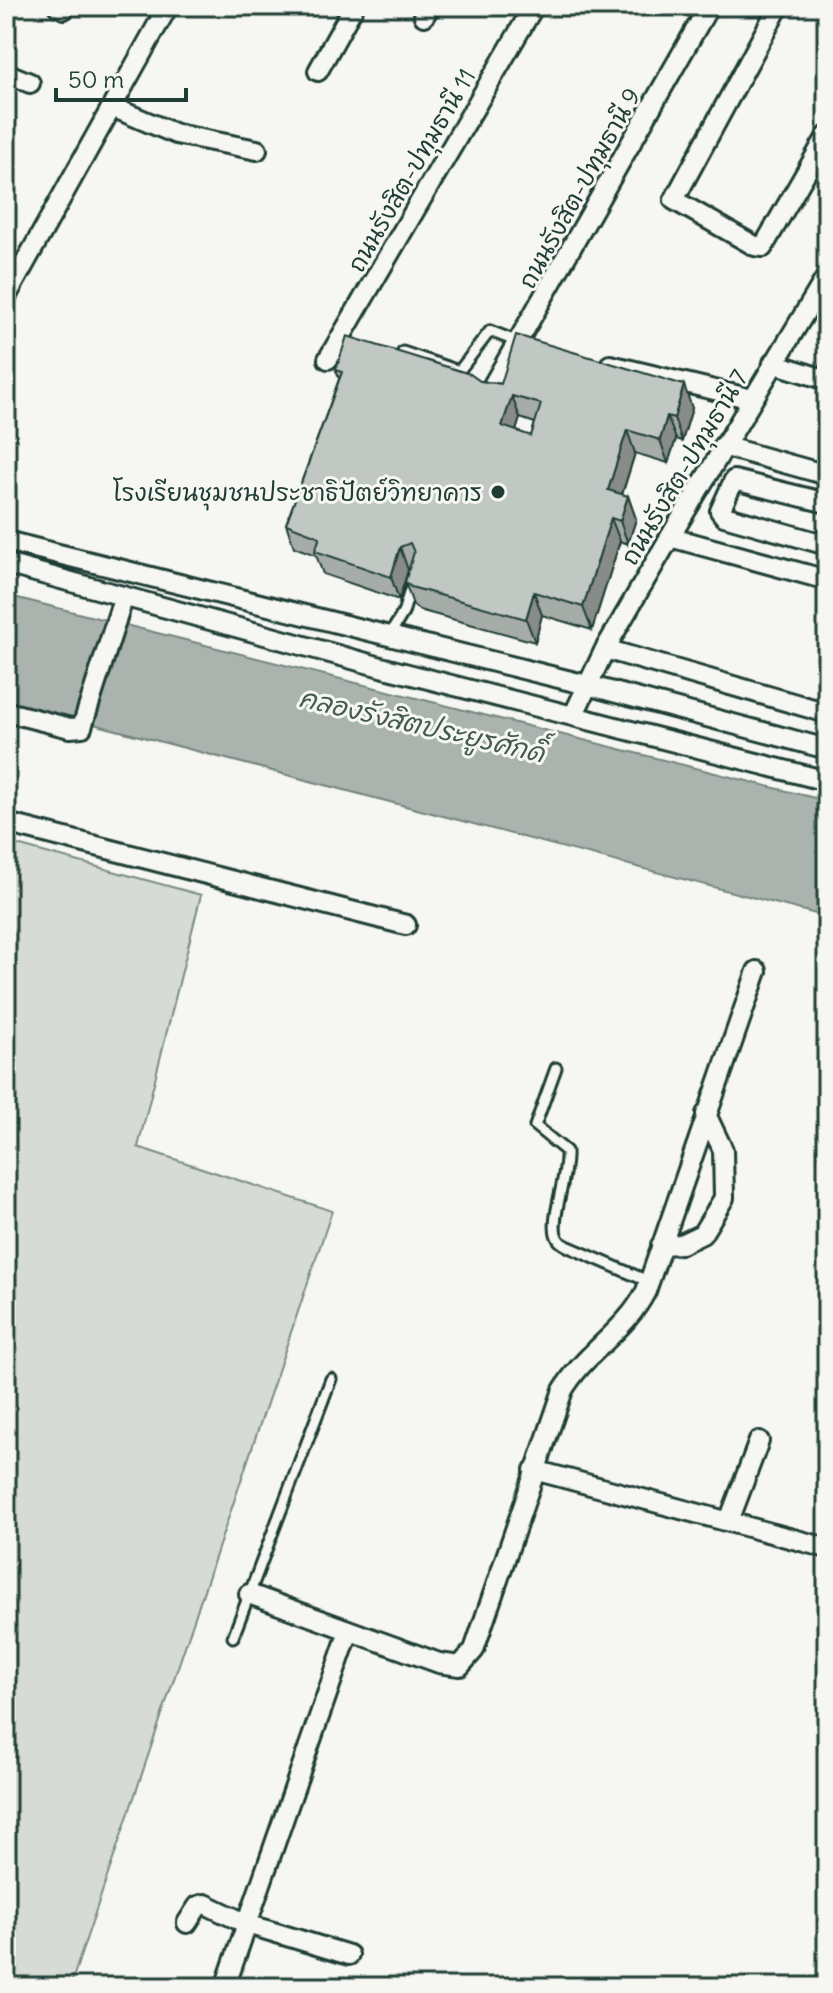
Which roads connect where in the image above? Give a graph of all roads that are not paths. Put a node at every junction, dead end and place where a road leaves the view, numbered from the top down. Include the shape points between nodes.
1 (168, 6) edge
2 (354, 6) edge
3 (534, 6) edge
4 (709, 6) edge
5 (779, 6) edge
6 (318, 71) dead end
7 (6, 73) edge
8 (30, 83) dead end
9 (112, 107) junction
10 (827, 136) edge
11 (257, 150) dead end
12 (827, 276) edge
13 (6, 297) edge
14 (525, 344) junction
15 (403, 352) edge
16 (328, 359) dead end
17 (591, 360) edge
18 (773, 363) junction
19 (827, 380) edge
20 (489, 392) edge
21 (752, 399) junction
22 (723, 446) junction
23 (827, 475) edge
24 (827, 503) edge
25 (670, 537) junction
26 (6, 541) edge
27 (827, 545) edge
28 (6, 564) edge
29 (415, 573) edge
30 (827, 580) edge
31 (121, 604) junction
32 (388, 637) junction
33 (605, 649) junction
34 (587, 685) junction
35 (11, 713) dead end
36 (827, 713) edge
37 (573, 716) junction
38 (827, 749) edge
39 (827, 781) edge
40 (6, 823) edge
41 (406, 925) dead end
42 (757, 971) dead end
43 (556, 1068) dead end
44 (706, 1114) junction
45 (661, 1245) junction
46 (650, 1282) junction
47 (331, 1379) dead end
48 (759, 1441) dead end
49 (534, 1470) junction
50 (729, 1521) junction
51 (827, 1548) edge
52 (249, 1594) junction
53 (349, 1631) junction
54 (233, 1637) dead end
55 (187, 1923) dead end
56 (247, 1924) junction
57 (349, 1955) dead end
58 (225, 1987) edge

1 - 9 street
2 - 6 street
3 - 16 street, ถนนรังสิต-ปทุมธานี 11
4 - 14 street, ถนนรังสิต-ปทุมธานี 9
5 - 10 street via 674,200 763,247
7 - 8 street
9 - 11 street via 176,134
9 - 13 street
12 - 18 street, ถนนรังสิต-ปทุมธานี 7
14 - 15 lane via 490,331 459,371
14 - 20 street, ถนนรังสิต-ปทุมธานี 9
17 - 21 street
18 - 19 street
18 - 21 street, ถนนรังสิต-ปทุมธานี 7
21 - 22 street, ถนนรังสิต-ปทุมธานี 7
22 - 23 street
22 - 25 street, ถนนรังสิต-ปทุมธานี 7
24 - 27 street via 734,480 720,511
25 - 30 street
25 - 33 street, ถนนรังสิต-ปทุมธานี 7
26 - 32 street
28 - 31 street
29 - 32 lane via 403,613
31 - 35 street via 79,728
31 - 37 street
32 - 34 street
33 - 34 street, ถนนรังสิต-ปทุมธานี 7
33 - 36 street
34 - 37 street, ถนนรังสิต-ปทุมธานี 7
34 - 38 street
37 - 39 street
40 - 41 street
42 - 44 street
43 - 46 lane via 535,1126 566,1151 555,1232 569,1247
44 - 45 street
44 - 45 street via 723,1150 724,1198 702,1234 681,1244
45 - 46 street
46 - 49 street via 627,1323 575,1370
47 - 52 lane
48 - 50 street
49 - 50 street
49 - 53 street via 474,1650 460,1666
50 - 51 street
52 - 53 street
52 - 54 lane
53 - 56 street
55 - 56 street via 205,1904
56 - 57 street
56 - 58 street

